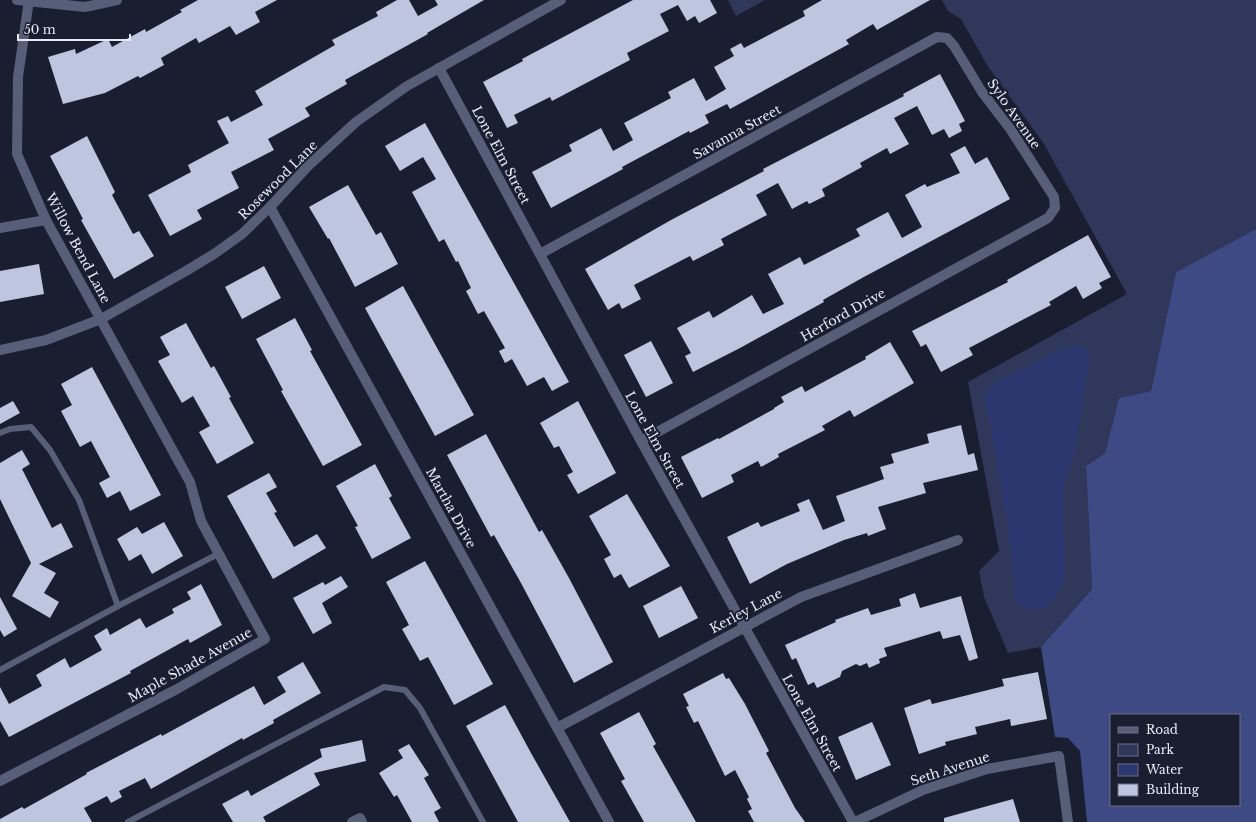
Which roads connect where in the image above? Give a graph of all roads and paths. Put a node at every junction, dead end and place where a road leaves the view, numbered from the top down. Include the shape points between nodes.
1 (17, 0) edge
2 (29, 0) edge
3 (117, 0) edge
4 (561, 0) edge
5 (947, 38) joint
6 (439, 68) junction
7 (270, 207) junction
8 (1055, 208) joint
9 (46, 220) junction
10 (0, 228) edge
11 (540, 254) junction
12 (101, 319) junction
13 (0, 350) edge
14 (0, 433) edge
15 (641, 440) junction
16 (958, 540) dead end
17 (218, 554) junction
18 (118, 606) junction
19 (744, 627) junction
20 (0, 670) edge
21 (557, 728) junction
22 (0, 781) edge
23 (128, 822) edge
24 (483, 822) edge
25 (608, 822) edge
26 (854, 822) edge
27 (1068, 822) edge

1 - 2 street
2 - 3 street via 85,7
2 - 9 street, Willow Bend Lane via 18,77 17,154
4 - 6 street, Rosewood Lane
5 - 8 street, Sylo Avenue via 1054,197
5 - 11 street, Savanna Street via 937,37
6 - 7 street, Rosewood Lane via 407,86 356,122 308,166
6 - 11 street, Lone Elm Street
7 - 12 street, Rosewood Lane via 242,234 214,254
7 - 21 street, Martha Drive
8 - 15 street, Herford Drive via 1048,218
9 - 10 street
9 - 12 street, Willow Bend Lane
11 - 15 street, Lone Elm Street
12 - 13 street, Rosewood Lane via 46,340
12 - 17 street, Maple Shade Avenue via 190,482 201,521
14 - 18 lane via 10,429 31,427 50,450 79,500
15 - 19 street, Lone Elm Street
16 - 19 street, Kerley Lane via 802,597
17 - 18 lane
17 - 22 street, Maple Shade Avenue via 265,639 177,689
18 - 20 lane
19 - 21 street, Kerley Lane
19 - 26 street, Lone Elm Street
21 - 25 street, Martha Drive
23 - 24 lane via 384,687 405,690 420,708
26 - 27 street, Seth Avenue via 923,790 987,769 1059,756

